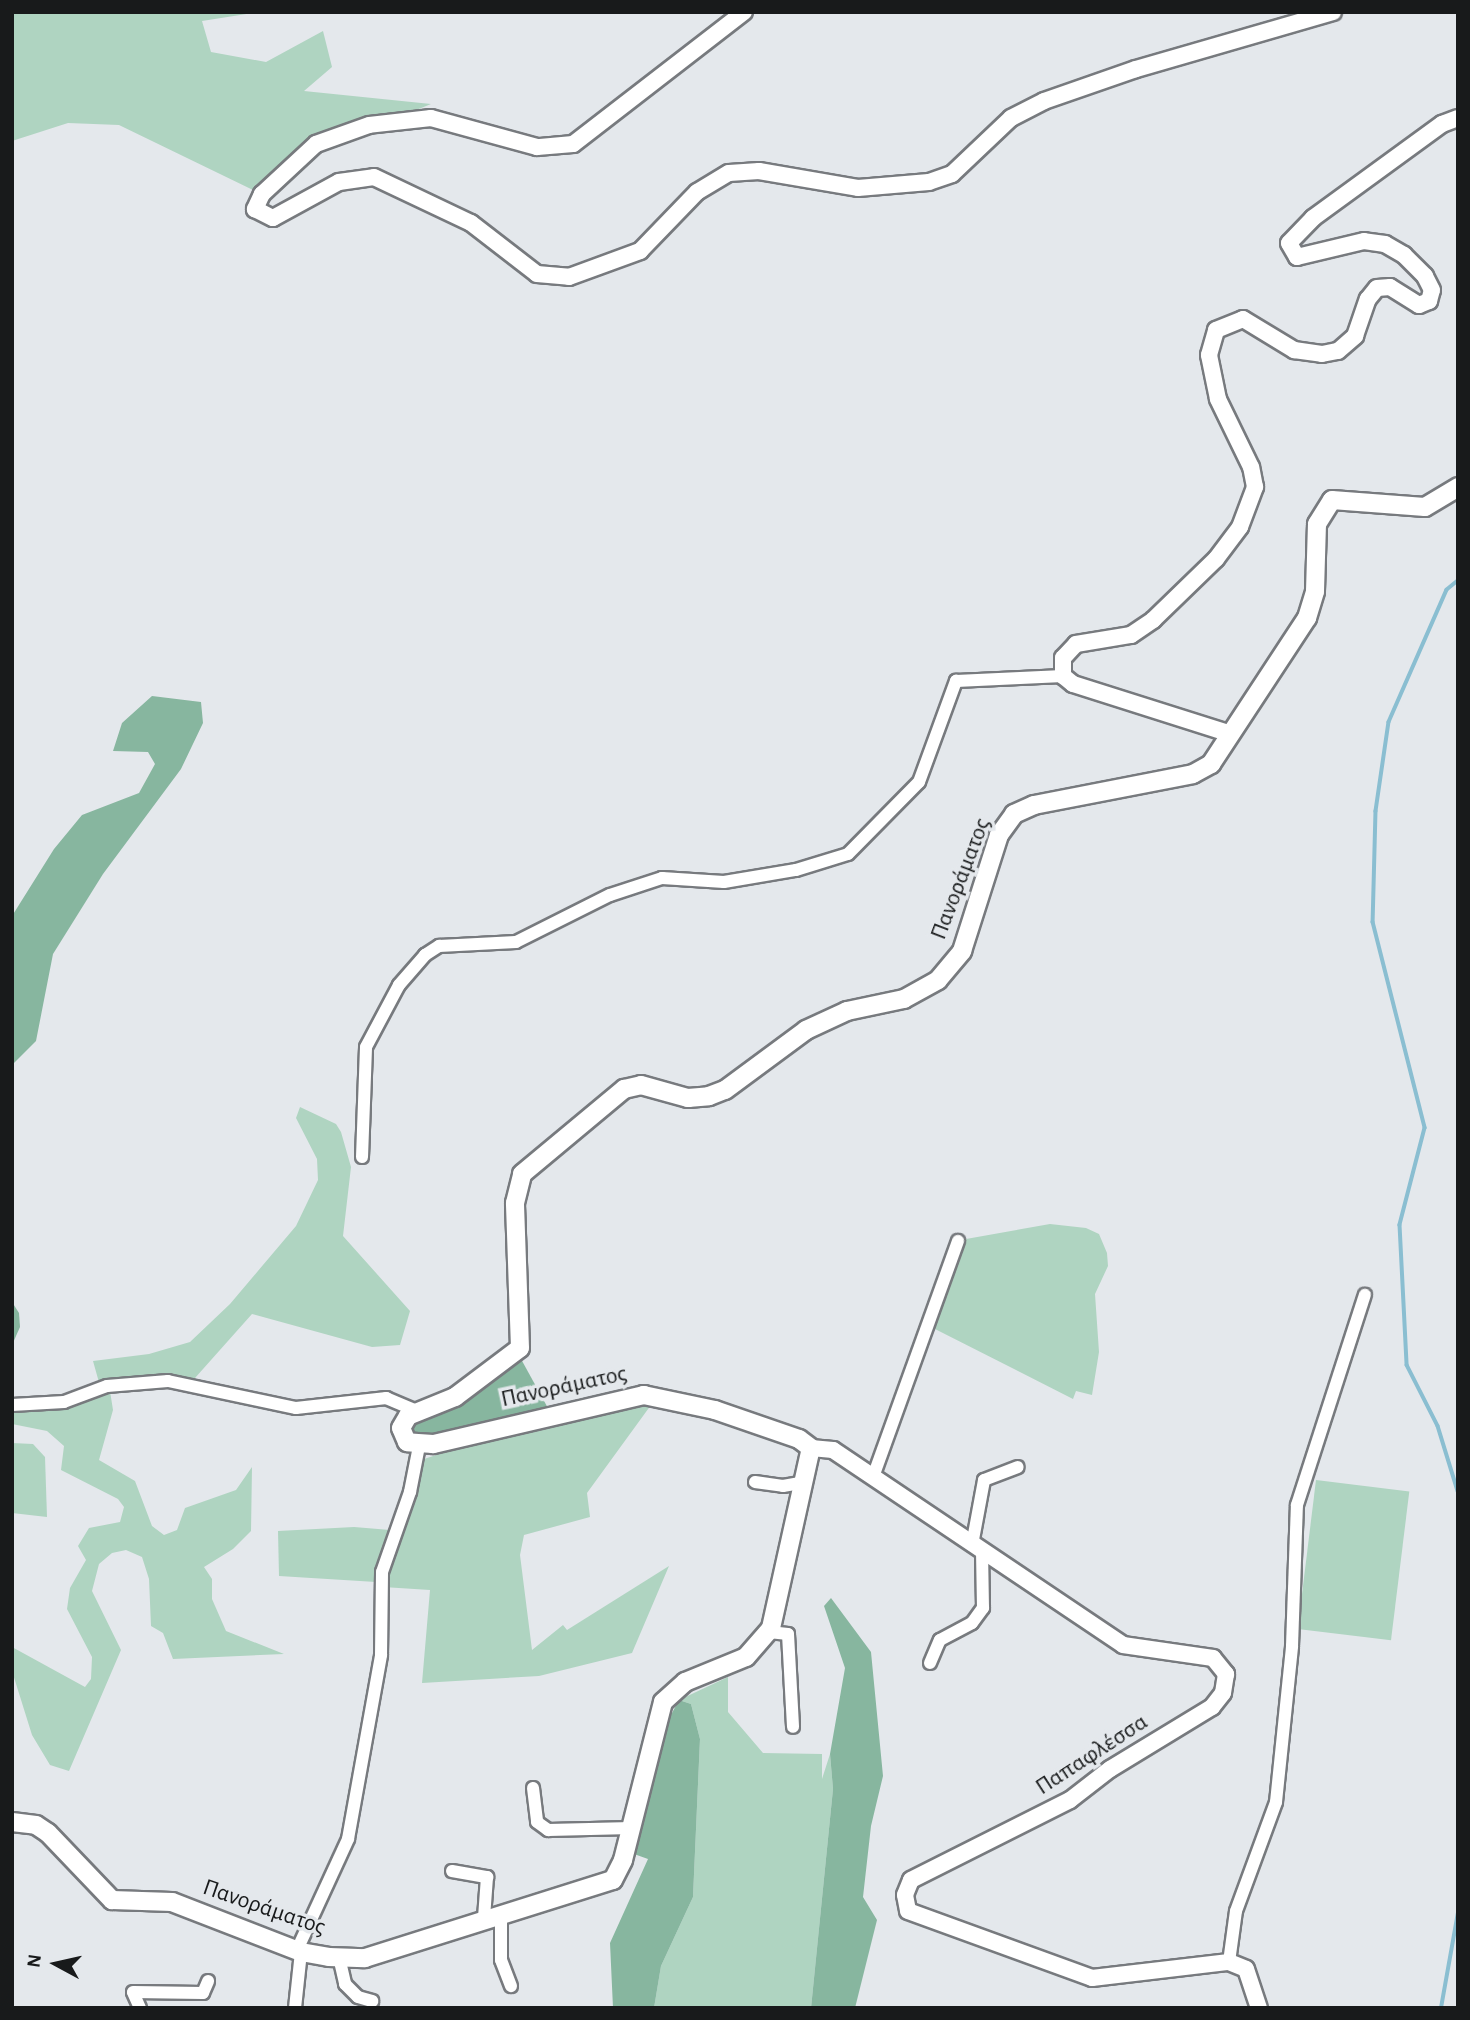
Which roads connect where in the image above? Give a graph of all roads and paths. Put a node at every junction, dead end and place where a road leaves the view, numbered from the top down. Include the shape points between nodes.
1 (744, 12) edge
2 (1334, 12) edge
3 (1458, 118) edge
4 (1458, 487) edge
5 (1063, 676) junction
6 (1231, 734) junction
7 (362, 1157) dead end
8 (958, 1241) dead end
9 (1366, 1295) dead end
10 (12, 1405) edge
11 (419, 1412) junction
12 (419, 1446) junction
13 (811, 1448) junction
14 (1018, 1467) dead end
15 (873, 1477) junction
16 (755, 1482) dead end
17 (806, 1482) junction
18 (977, 1548) junction
19 (768, 1632) junction
20 (930, 1663) dead end
21 (793, 1727) dead end
22 (534, 1788) dead end
23 (12, 1822) edge
24 (632, 1828) junction
25 (452, 1871) dead end
26 (493, 1915) junction
27 (299, 1951) junction
28 (339, 1957) junction
29 (1229, 1962) junction
30 (208, 1981) dead end
31 (511, 1986) dead end
32 (372, 2001) dead end
33 (140, 2008) edge
34 (295, 2008) edge
35 (1259, 2008) edge

1 - 2 street via 573,144 537,147 431,118 369,125 316,144 262,194 255,209 273,218 339,182 374,177 471,223 537,274 569,277 640,251 697,192 729,173 759,171 858,188 929,182 952,174 1011,118 1044,101 1136,69
3 - 5 street via 1442,124 1313,218 1289,243 1293,255 1305,257 1364,241 1385,244 1404,255 1424,276 1432,290 1429,301 1419,305 1390,287 1377,288 1368,299 1355,336 1338,351 1322,354 1294,350 1243,319 1216,330 1209,355 1218,399 1251,467 1252,500 1240,527 1216,559 1179,597 1138,631 1073,645 1063,658
4 - 6 main road via 1426,507 1332,500 1317,524 1315,591 1307,618
5 - 6 street via 1080,687
5 - 7 street via 956,681 919,782 848,854 796,870 724,882 662,878 610,895 516,942 439,946 425,955 399,985 366,1048
6 - 11 main road, Πανοράματος via 1211,764 1193,774 1034,805 1014,814 999,835 962,951 943,975 919,993 847,1011 806,1030 725,1090 698,1098 656,1087 630,1086 597,1111 517,1183 520,1348 456,1397
8 - 15 street
9 - 29 street via 1297,1505 1292,1646 1276,1802 1236,1911
10 - 11 street via 64,1402 107,1386 168,1381 296,1408 386,1398
11 - 12 main road via 408,1416 401,1428 407,1442
12 - 13 main road, Πανοράματος via 644,1395 715,1410 799,1439
12 - 27 street via 410,1492 382,1572 381,1655 355,1780 348,1839
13 - 15 street, Παπαφλέσσα via 833,1450
13 - 17 main road, Πανοράματος
14 - 18 street via 984,1480
15 - 18 street, Παπαφλέσσα
16 - 17 street via 783,1486
17 - 19 main road, Πανοράματος
18 - 20 street via 983,1608 972,1623 940,1640
18 - 29 street, Παπαφλέσσα via 1122,1645 1213,1658 1224,1669 1225,1687 1212,1707 1110,1769 1070,1800 911,1880 905,1895 908,1911 1092,1978
19 - 21 street via 788,1634
19 - 24 main road, Πανοράματος via 746,1657 685,1682 667,1696
22 - 24 street via 537,1822 548,1830
23 - 27 main road, Πανοράματος via 36,1825 48,1833 112,1900 172,1902
24 - 26 main road, Πανοράματος via 619,1872 608,1884
25 - 26 street via 487,1877
26 - 28 main road, Πανοράματος via 373,1956
26 - 31 street
27 - 28 main road, Πανοράματος
27 - 34 street
28 - 32 street via 345,1984 358,1997
29 - 35 street via 1246,1969
30 - 33 street via 203,1993 133,1992

